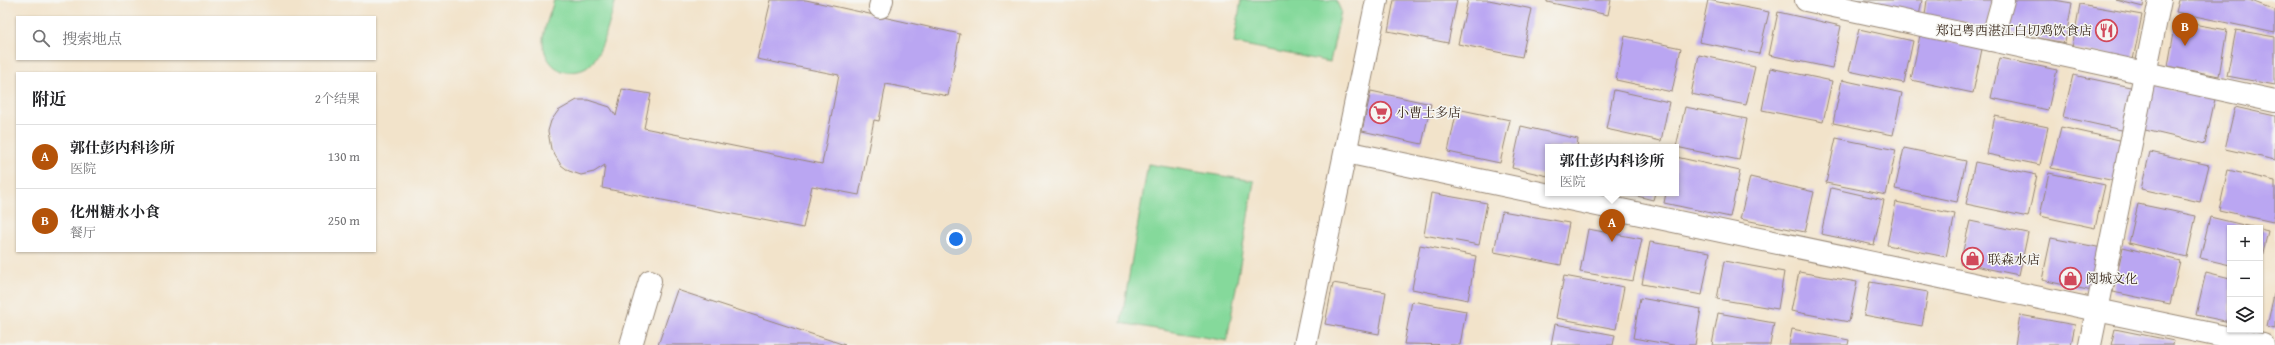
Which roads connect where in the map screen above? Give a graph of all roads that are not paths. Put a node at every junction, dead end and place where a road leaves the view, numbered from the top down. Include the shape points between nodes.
1 (1377, 0) edge
2 (1806, 0) edge
3 (2003, 0) edge
4 (2160, 3) edge
5 (1992, 40) junction
6 (2146, 73) junction
7 (2275, 101) edge
8 (1346, 152) junction
9 (1545, 194) edge
10 (1555, 196) edge
11 (650, 281) dead end
12 (2097, 310) junction
13 (632, 345) edge
14 (1306, 345) edge
15 (2090, 345) edge
16 (2263, 345) edge

1 - 8 street
2 - 5 street
3 - 5 street
4 - 6 street
5 - 6 street
6 - 7 street
6 - 12 street
8 - 9 street
8 - 14 street
10 - 12 street
11 - 13 street
12 - 15 street
12 - 16 street

